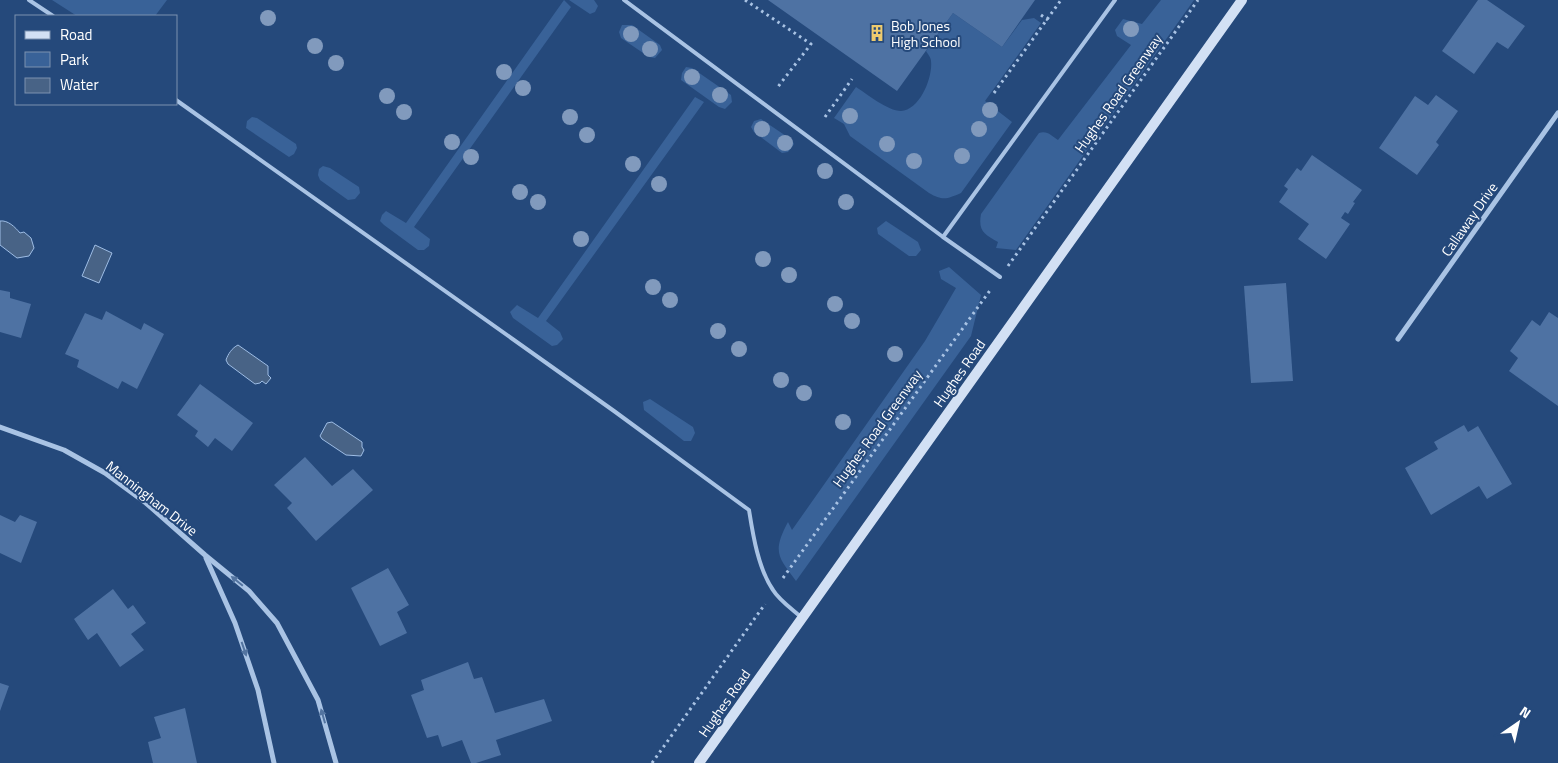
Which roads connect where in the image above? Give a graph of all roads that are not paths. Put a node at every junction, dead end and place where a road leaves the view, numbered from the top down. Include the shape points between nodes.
1 (29, 0) edge
2 (624, 0) edge
3 (1114, 0) edge
4 (1242, 0) edge
5 (52, 15) edge
6 (178, 101) edge
7 (1558, 113) edge
8 (943, 237) junction
9 (1000, 277) dead end
10 (1398, 339) dead end
11 (0, 427) edge
12 (205, 555) junction
13 (802, 617) junction
14 (274, 763) edge
15 (336, 763) edge
16 (699, 763) edge

1 - 5 lane
2 - 8 lane
3 - 8 lane
4 - 13 main road, Hughes Road
6 - 13 lane via 749,510 759,559 772,588
7 - 10 street, Callaway Drive
8 - 9 lane
11 - 12 street, Manningham Drive via 64,450 105,473 146,503
12 -> 14 street, Manningham Drive via 235,623 258,690
15 -> 12 street, Manningham Drive via 318,700 277,623 249,591
13 - 16 main road, Hughes Road

